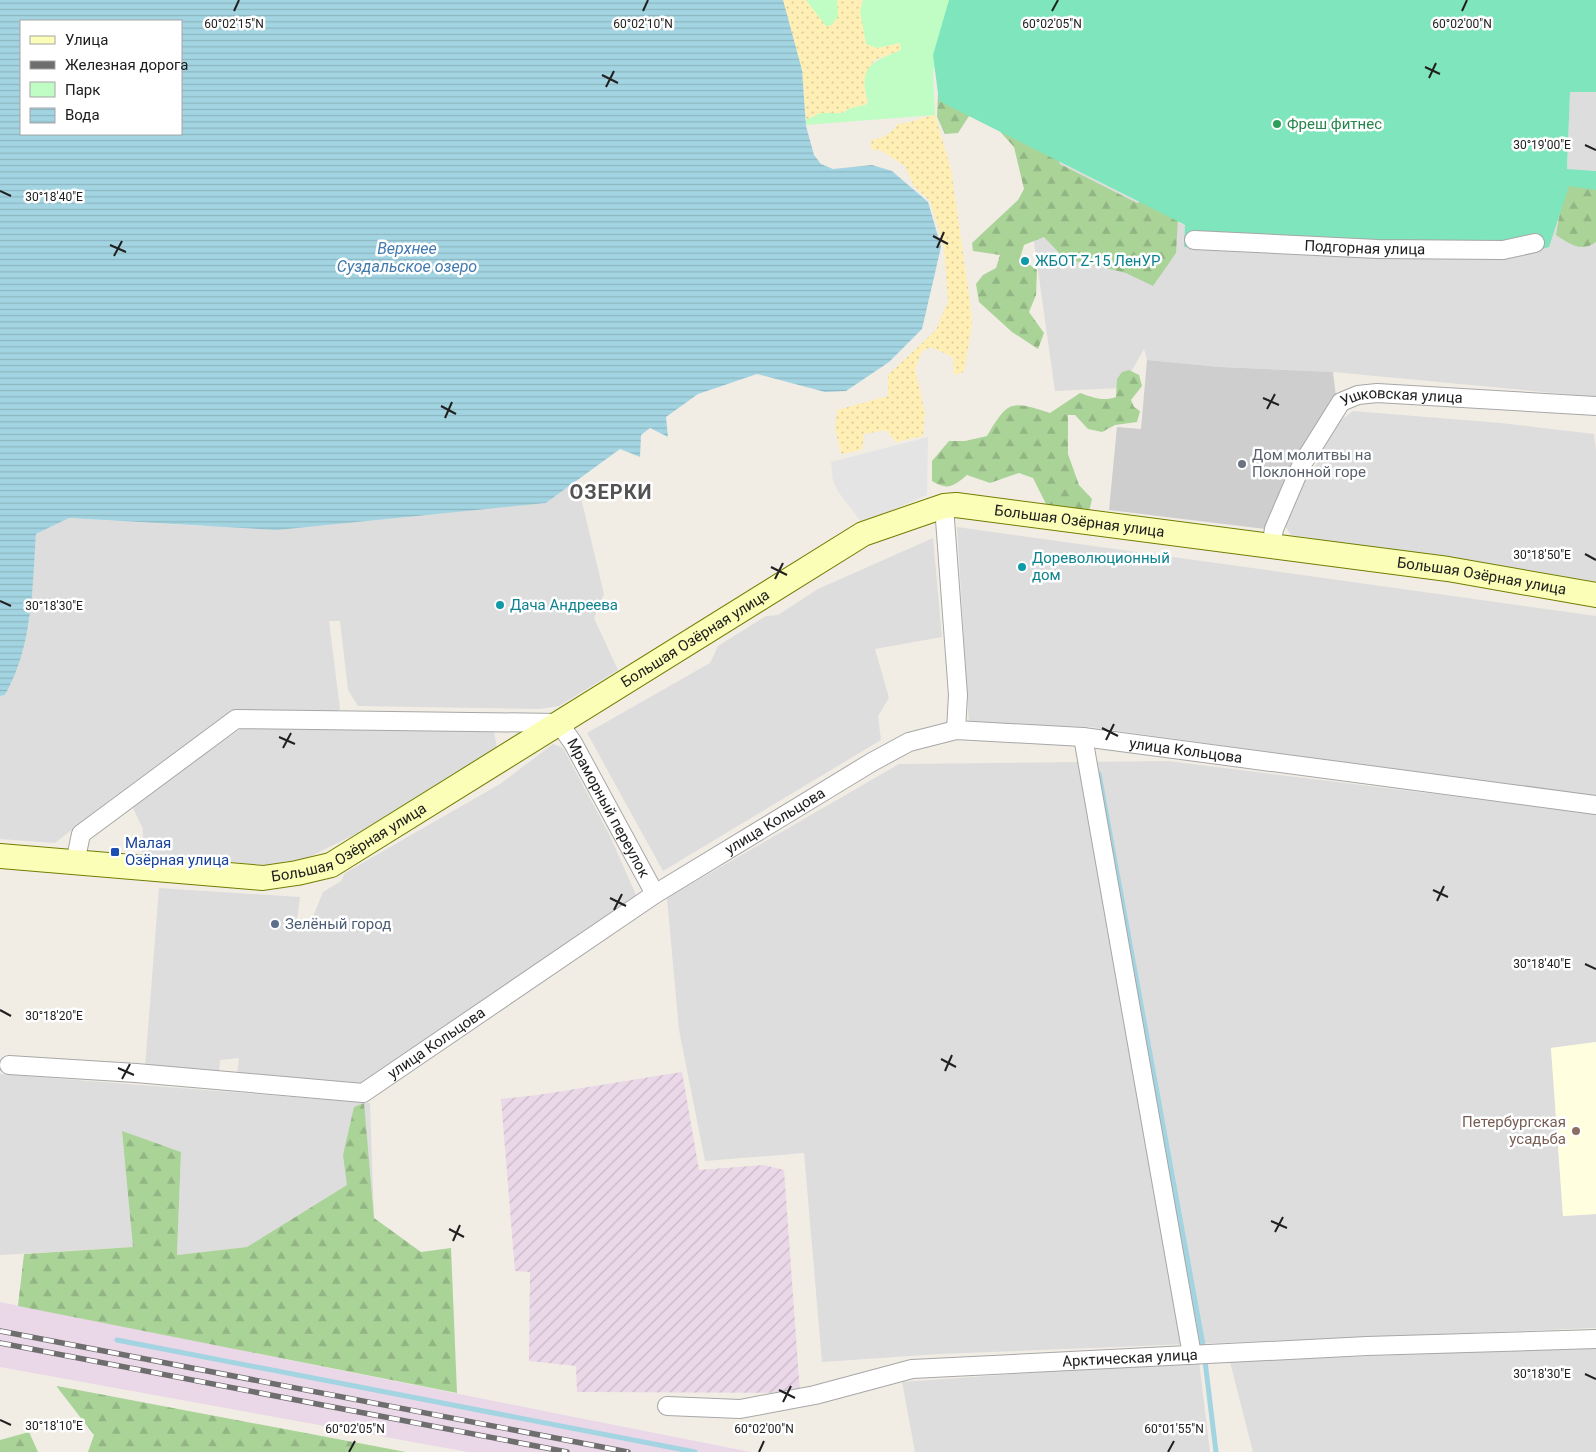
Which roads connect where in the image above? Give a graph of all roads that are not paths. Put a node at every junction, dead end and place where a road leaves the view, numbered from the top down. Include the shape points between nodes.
1 (1194, 240) dead end
2 (1535, 243) dead end
3 (1596, 406) edge
4 (944, 506) junction
5 (1271, 547) junction
6 (1596, 595) edge
7 (559, 723) junction
8 (956, 730) junction
9 (1083, 737) junction
10 (1596, 805) edge
11 (0, 856) edge
12 (75, 863) junction
13 (655, 894) junction
14 (9, 1065) dead end
15 (1596, 1339) edge
16 (1192, 1356) junction
17 (667, 1406) dead end

1 - 2 street, Подгорная улица via 1378,249 1503,250
3 - 5 street, Ушковская улица via 1377,394 1358,395 1341,402 1301,466 1274,529
4 - 5 street, Большая Озёрная улица via 971,506
4 - 7 street, Большая Озёрная улица via 863,534
4 - 8 street via 958,695
5 - 6 street, Большая Озёрная улица via 1448,569
7 - 12 street, Большая Озёрная улица via 331,864 263,878
7 - 12 street via 236,719 81,834
7 - 13 street, Мраморный переулок
8 - 9 street, улица Кольцова
8 - 13 street, улица Кольцова via 909,742 872,762
9 - 10 street, улица Кольцова
9 - 16 street
11 - 12 street, Большая Озёрная улица
13 - 14 street, улица Кольцова via 363,1092 136,1072
15 - 16 street, Арктическая улица via 1367,1346
16 - 17 street, Арктическая улица via 912,1369 814,1395 740,1409

